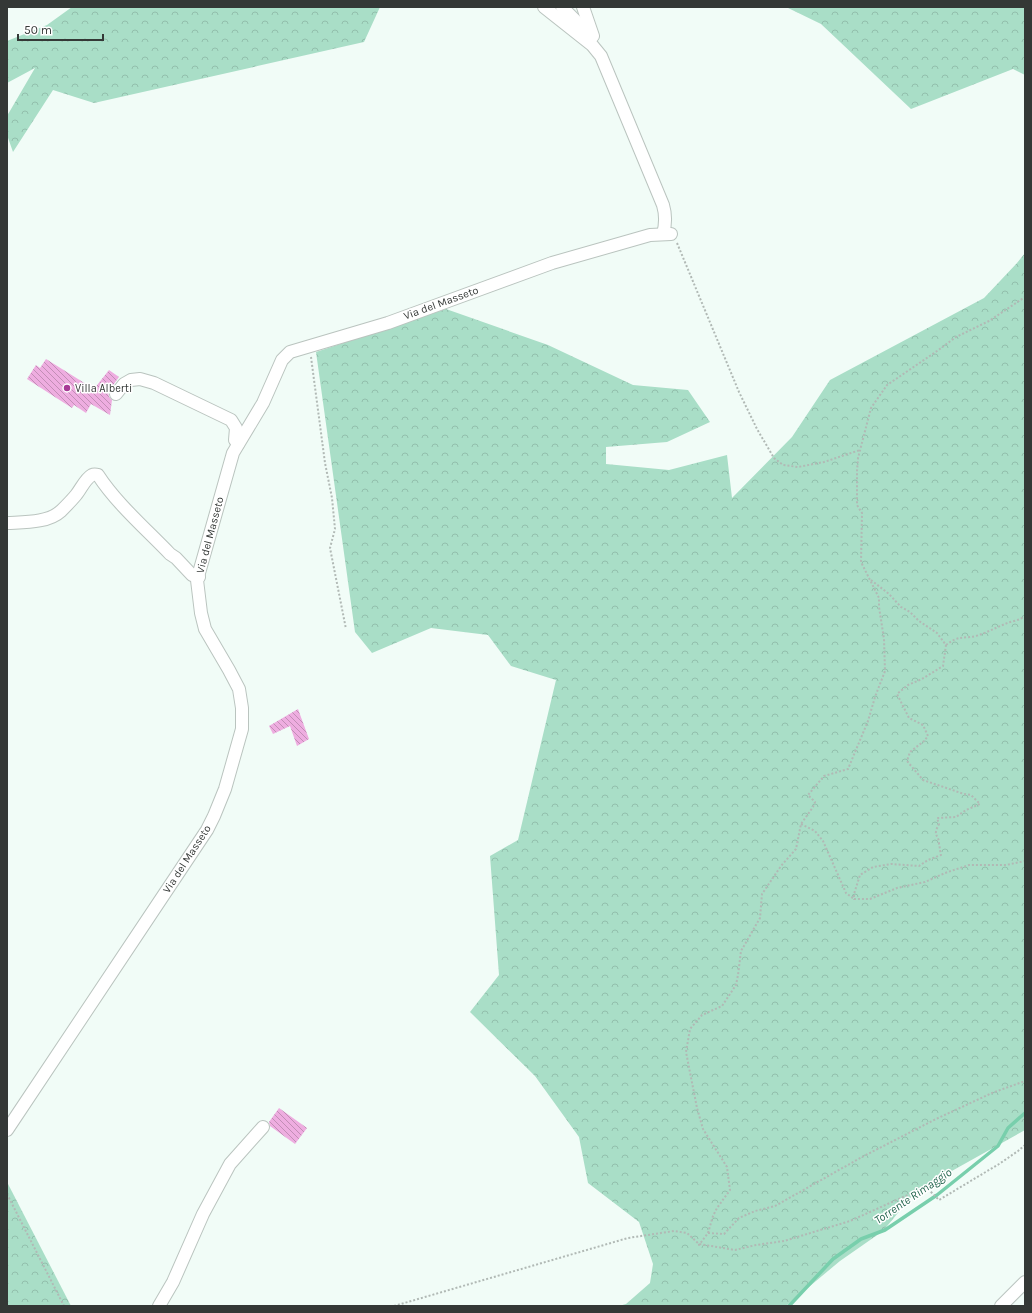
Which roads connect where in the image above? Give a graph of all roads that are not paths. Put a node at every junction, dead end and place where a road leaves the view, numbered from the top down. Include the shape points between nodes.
1 (544, 7) edge
2 (562, 7) edge
3 (583, 7) edge
4 (596, 45) junction
5 (116, 394) dead end
6 (238, 444) junction
7 (7, 523) edge
8 (199, 577) junction
9 (263, 1128) dead end
10 (7, 1130) edge
11 (1025, 1282) edge
12 (159, 1306) edge
13 (1002, 1306) edge

1 - 4 street via 592,45
2 - 4 street
3 - 4 street
4 - 6 street, Via del Masseto via 663,205 667,234 650,235 552,263 388,323 290,352 282,360 263,403
5 - 6 street via 131,380 140,379 154,383 231,420 236,428 235,440
6 - 8 street, Via del Masseto via 229,465
7 - 8 street via 51,517 77,494 90,476 96,474 114,497 170,554 192,575
8 - 10 street, Via del Masseto via 201,613 205,629 239,689 242,708 242,729 225,789 206,830
9 - 12 street via 230,1164
11 - 13 street

